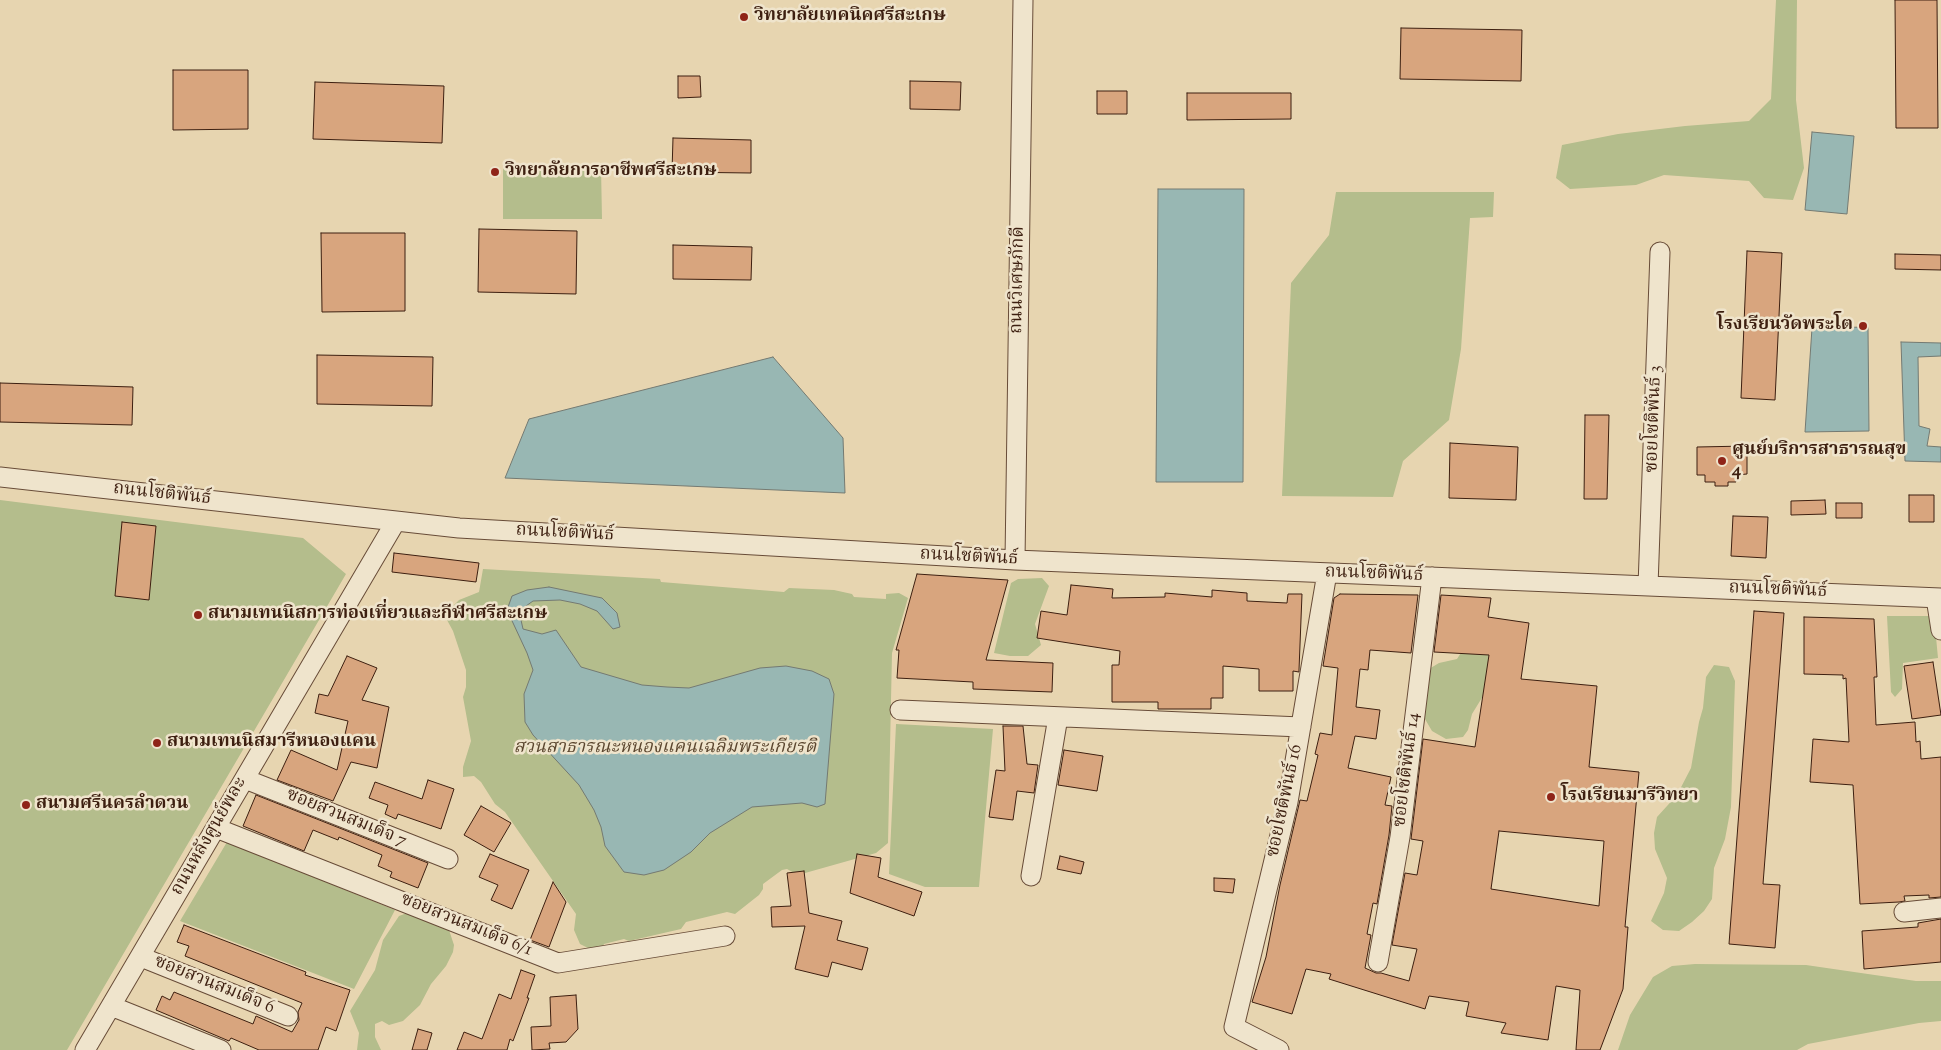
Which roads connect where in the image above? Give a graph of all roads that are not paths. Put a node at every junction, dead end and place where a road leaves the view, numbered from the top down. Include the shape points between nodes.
1 (1023, 0) edge
2 (1660, 252) dead end
3 (0, 477) edge
4 (396, 521) junction
5 (1015, 560) junction
6 (1327, 573) junction
7 (1432, 577) junction
8 (1648, 586) junction
9 (1939, 598) edge
10 (1941, 630) edge
11 (900, 710) dead end
12 (1058, 717) junction
13 (1300, 727) junction
14 (245, 779) junction
15 (216, 828) junction
16 (448, 859) dead end
17 (1031, 876) dead end
18 (1941, 908) edge
19 (1904, 912) dead end
20 (725, 936) dead end
21 (141, 957) junction
22 (1378, 962) dead end
23 (111, 1006) junction
24 (288, 1016) dead end
25 (85, 1050) edge
26 (221, 1050) edge
27 (1279, 1050) edge

1 - 5 street, ถนนวิเศษภักดี
2 - 8 street, ซอยโชติพันธ์ 3
3 - 4 street, ถนนโชติพันธ์
4 - 5 street, ถนนโชติพันธ์ via 459,528
4 - 14 street, ถนนหลังศูนย์พละ
5 - 6 street, ถนนโชติพันธ์
6 - 7 street, ถนนโชติพันธ์
6 - 13 street, ซอยโชติพันธ์ 16
7 - 8 street, ถนนโชติพันธ์
7 - 22 street, ซอยโชติพันธ์ 14 via 1400,837
8 - 9 street, ถนนโชติพันธ์
9 - 10 street
11 - 12 street
12 - 13 street
12 - 17 street
13 - 27 street, ซอยโชติพันธ์ 16 via 1288,802 1234,1027
14 - 15 street, ถนนหลังศูนย์พละ
14 - 16 street, ซอยสวนสมเด็จ 7
15 - 20 street, ซอยสวนสมเด็จ 6/1 via 558,963
15 - 21 street, ถนนหลังศูนย์พละ
18 - 19 street
21 - 23 street, ถนนหลังศูนย์พละ
21 - 24 street, ซอยสวนสมเด็จ 6
23 - 25 street, ถนนหลังศูนย์พละ
23 - 26 street

